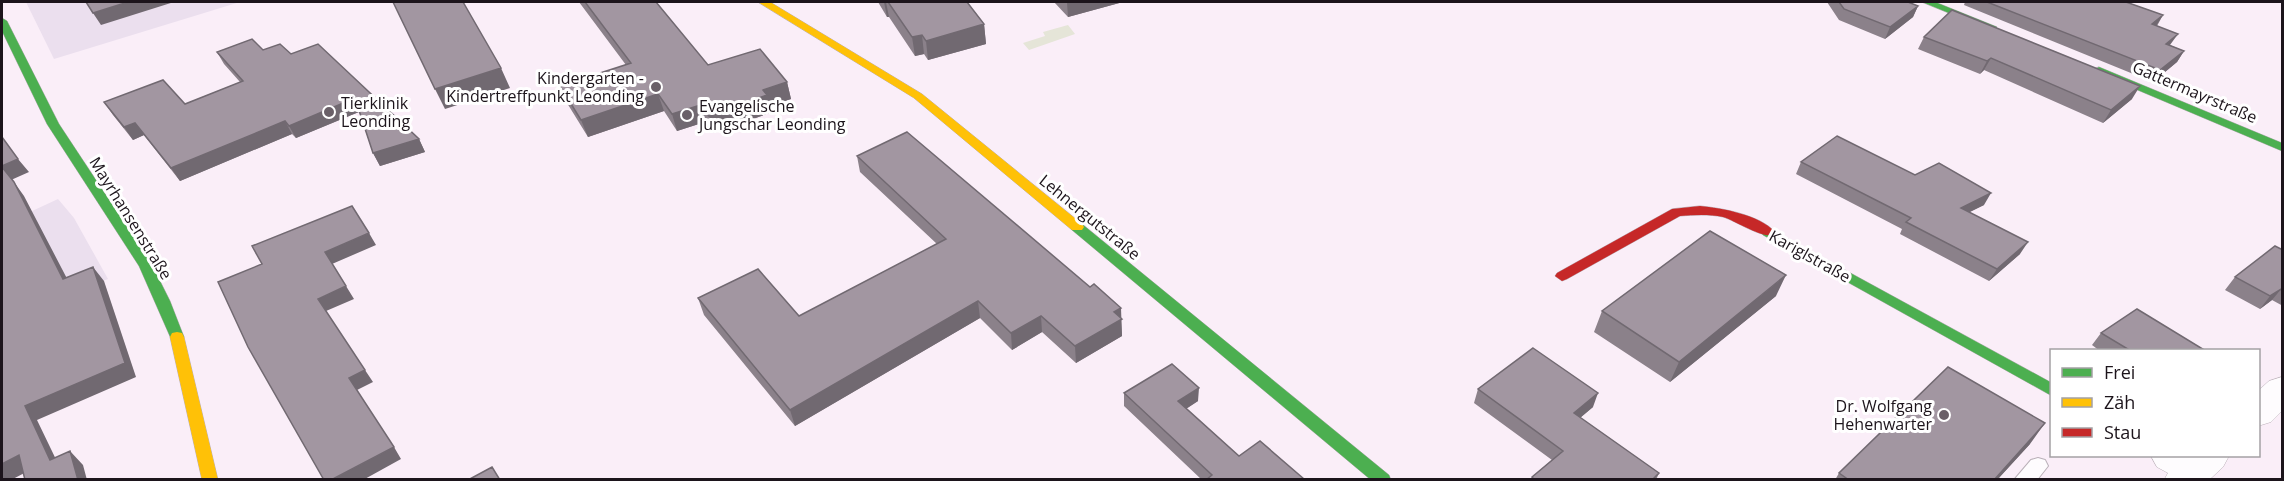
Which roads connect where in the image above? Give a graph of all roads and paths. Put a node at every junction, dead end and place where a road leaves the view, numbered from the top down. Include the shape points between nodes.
1 (762, 2) edge
2 (1927, 2) edge
3 (2, 21) edge
4 (2003, 32) edge
5 (2081, 63) edge
6 (2283, 147) edge
7 (1562, 276) dead end
8 (2050, 389) edge
9 (2283, 391) edge
10 (2260, 411) edge
11 (210, 480) edge
12 (1383, 480) edge

1 - 12 street, Lehnergutstraße via 918,96
2 - 4 street
3 - 11 street, Mayrhansenstraße via 53,124 146,265 163,301 177,338
5 - 6 street, Gattermayrstraße
7 - 8 street, Kariglstraße via 1677,212 1724,213 1749,222
9 - 10 street

